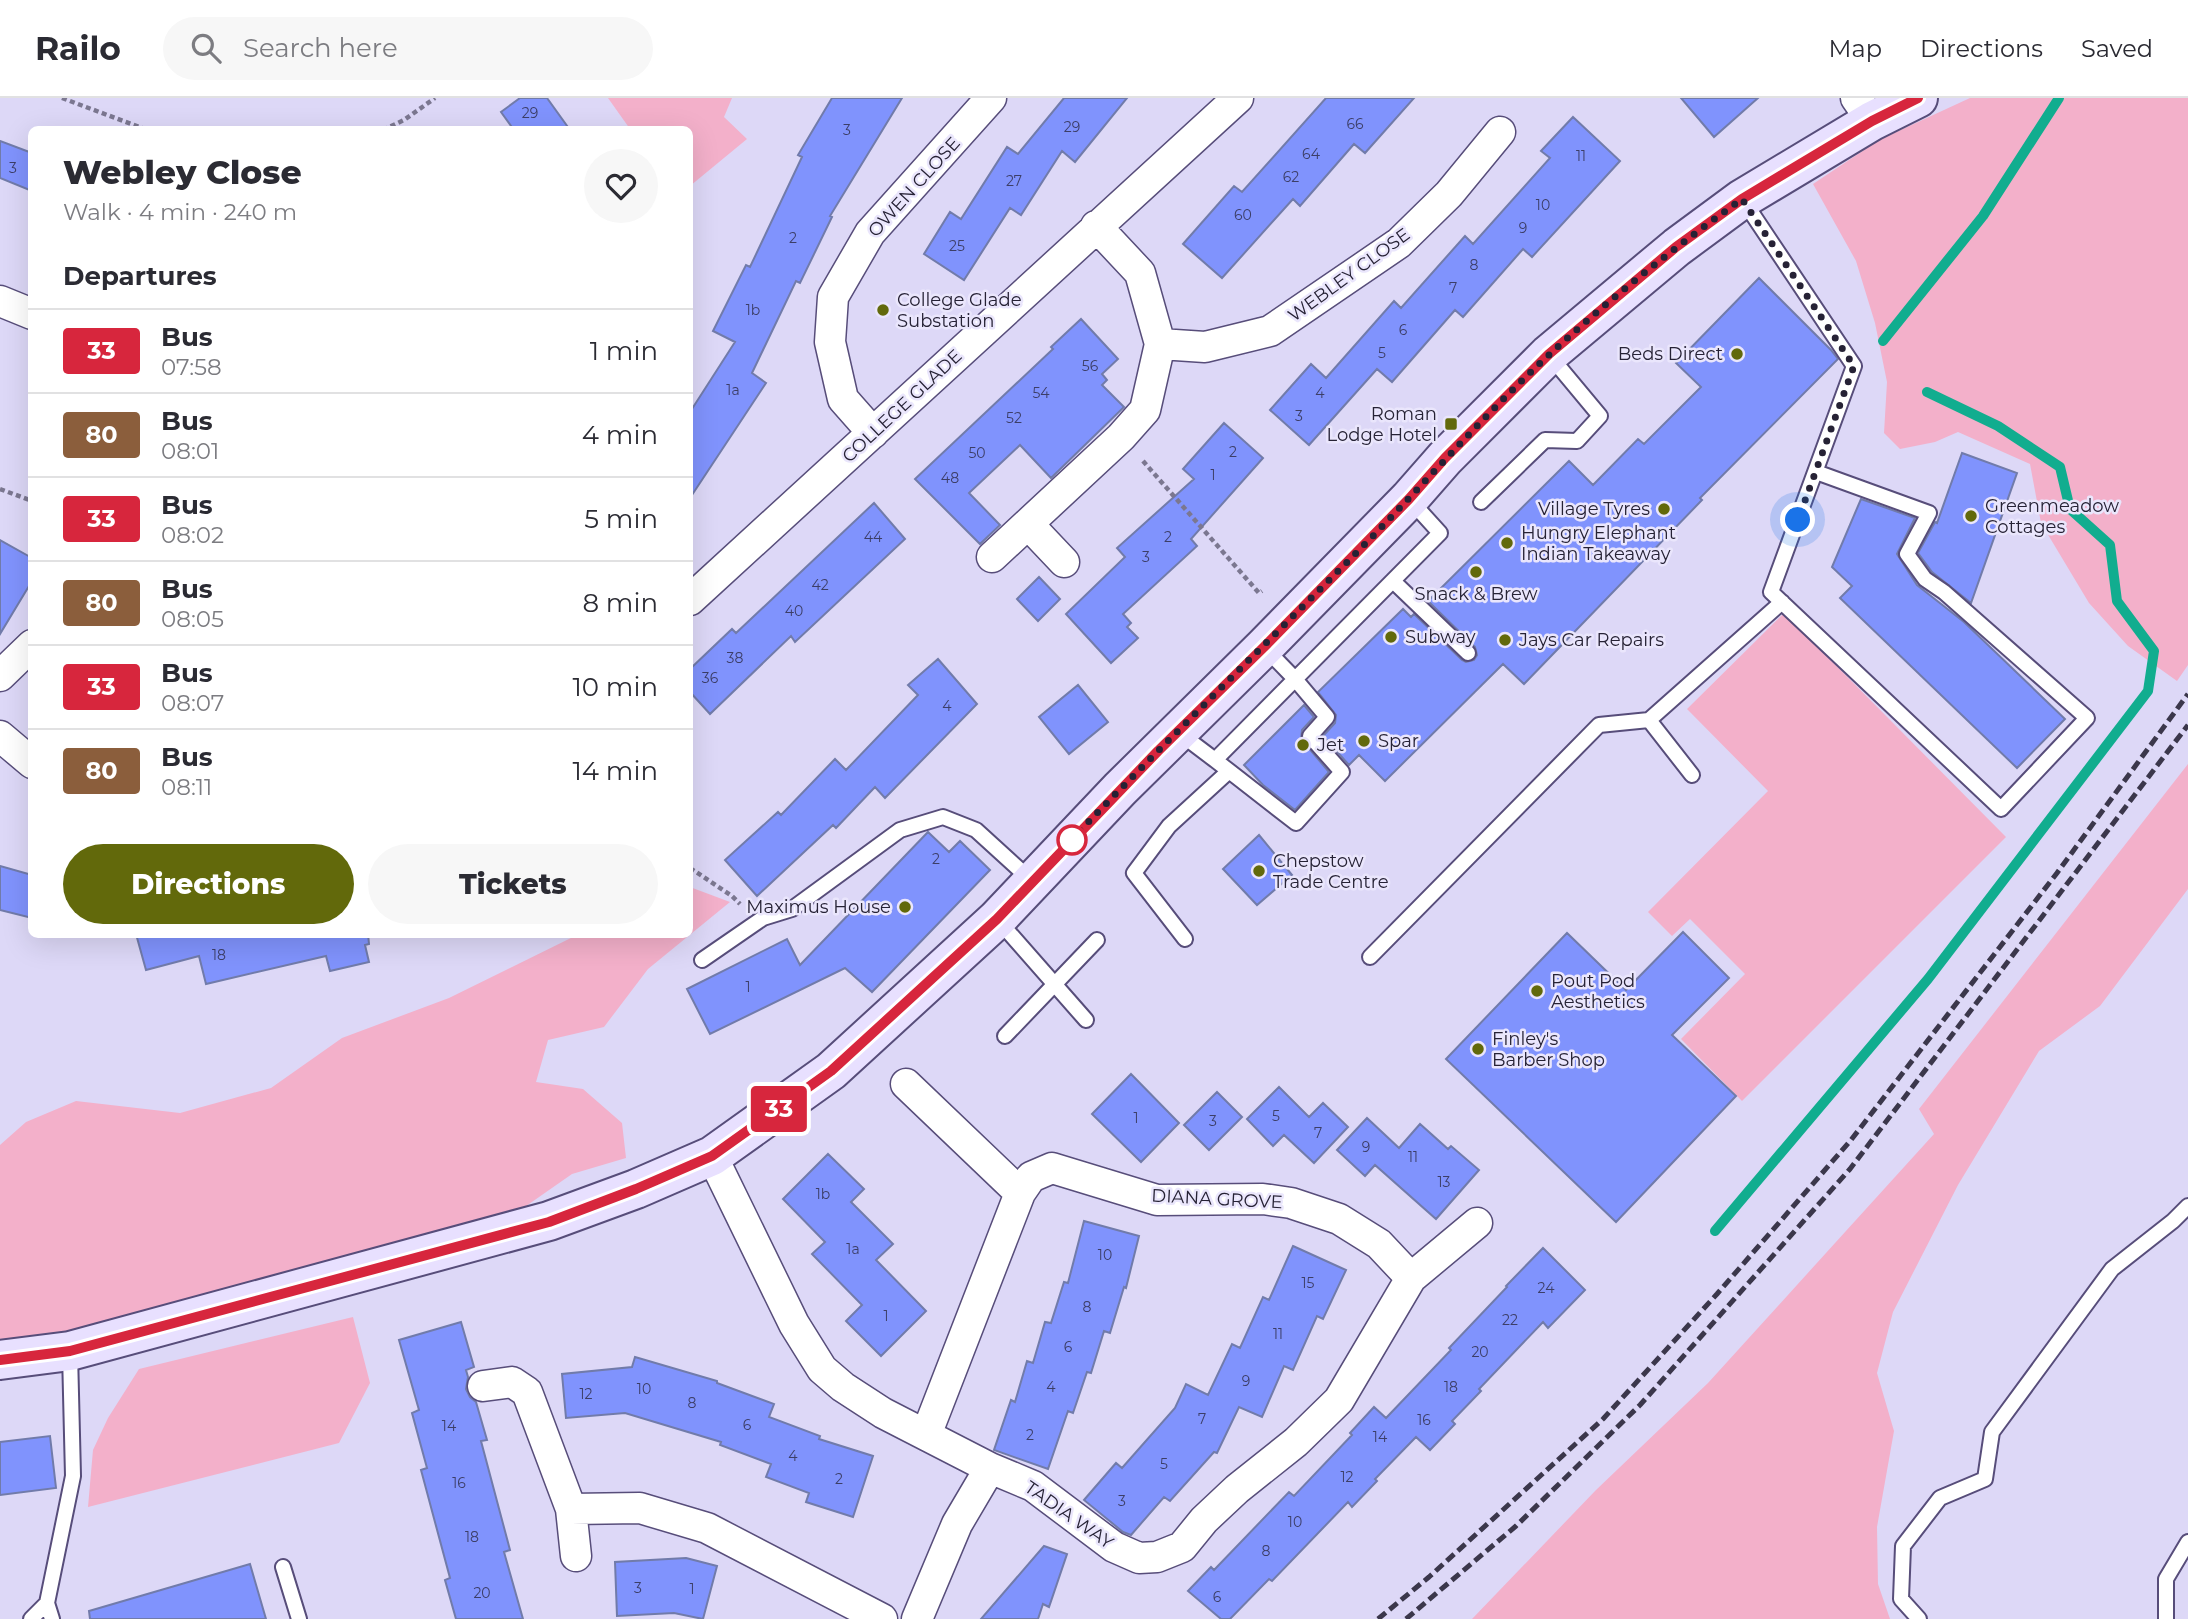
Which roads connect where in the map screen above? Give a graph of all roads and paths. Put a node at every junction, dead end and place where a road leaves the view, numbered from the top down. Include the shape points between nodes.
1 (62, 98) edge
2 (435, 98) edge
3 (992, 98) edge
4 (1238, 98) edge
5 (1918, 98) edge
6 (1864, 110) edge
7 (136, 126) edge
8 (391, 126) edge
9 (1500, 132) dead end
10 (1742, 199) junction
11 (1096, 226) junction
12 (0, 301) edge
13 (28, 312) edge
14 (1160, 344) junction
15 (1549, 354) junction
16 (873, 433) junction
17 (1122, 437) junction
18 (1816, 472) junction
19 (0, 489) edge
20 (1409, 499) junction
21 (28, 500) edge
22 (1481, 502) dead end
23 (1028, 524) junction
24 (992, 556) dead end
25 (1064, 562) dead end
26 (1393, 581) junction
27 (1267, 586) dead end
28 (693, 597) edge
29 (1782, 602) junction
30 (1264, 647) junction
31 (28, 649) edge
32 (1468, 653) dead end
33 (0, 676) edge
34 (1295, 679) junction
35 (1649, 720) junction
36 (1177, 732) junction
37 (0, 736) edge
38 (28, 760) edge
39 (1215, 760) junction
40 (1229, 771) junction
41 (1692, 775) dead end
42 (693, 870) edge
43 (1032, 881) junction
44 (997, 919) junction
45 (757, 922) junction
46 (1185, 939) dead end
47 (1097, 940) dead end
48 (1370, 957) dead end
49 (702, 960) dead end
50 (1055, 984) junction
51 (1086, 1020) dead end
52 (1005, 1036) dead end
53 (906, 1084) dead end
54 (712, 1156) junction
55 (1020, 1193) junction
56 (2188, 1206) edge
57 (1477, 1223) dead end
58 (1411, 1279) junction
59 (70, 1351) junction
60 (0, 1360) edge
61 (483, 1386) dead end
62 (926, 1435) junction
63 (990, 1468) junction
64 (571, 1509) junction
65 (2188, 1542) edge
66 (576, 1556) dead end
67 (283, 1567) dead end
68 (47, 1603) junction
69 (31, 1619) edge
70 (52, 1619) edge
71 (299, 1619) edge
72 (882, 1619) edge
73 (917, 1619) edge
74 (1919, 1619) edge
75 (2166, 1619) edge

1 - 7 path
2 - 8 path
3 - 16 street, OWEN CLOSE via 870,233 833,297 830,342 843,399
4 - 11 street, COLLEGE GLADE
5 - 6 main road
6 - 10 main road
9 - 14 street, WEBLEY CLOSE via 1449,194 1399,243 1270,331 1205,346
10 - 15 main road via 1676,247
10 - 18 lane via 1854,366
11 - 14 street via 1140,273
11 - 16 street, COLLEGE GLADE
12 - 13 street
14 - 17 street via 1146,410
15 - 20 main road
15 - 22 lane via 1601,416 1577,440 1545,440
16 - 28 street, COLLEGE GLADE
17 - 23 street
17 - 27 path via 1259,593
18 - 29 lane via 1771,592
18 - 29 lane via 1929,513 1907,554 1925,579 2087,718 2001,808
19 - 21 path
20 - 26 lane via 1440,533
20 - 30 main road
23 - 24 street
23 - 25 street
26 - 32 lane
26 - 34 lane
29 - 35 lane
30 - 34 lane
30 - 36 main road
31 - 33 street
34 - 39 lane
34 - 40 lane via 1327,718 1310,736 1342,772 1296,823
35 - 41 lane
35 - 48 lane via 1599,725
36 - 39 lane
36 - 43 main road
37 - 38 street
39 - 40 lane
40 - 46 lane via 1169,826 1134,873
42 - 45 path via 732,896
43 - 44 main road
43 - 45 lane via 976,830 943,817 900,830 792,909
44 - 50 lane
44 - 54 main road via 831,1071
45 - 49 lane
47 - 50 lane
50 - 51 lane
50 - 52 lane
53 - 55 street
54 - 59 main road via 549,1222
54 - 62 street, TADIA WAY via 794,1324 822,1369 883,1413
55 - 58 street, DIANA GROVE via 1031,1177 1052,1168 1157,1200 1291,1203 1339,1219 1379,1244
55 - 62 street, DIANA GROVE
56 - 74 lane via 2112,1269 1992,1432 1985,1479 1940,1498 1903,1546 1901,1599
57 - 58 street, TADIA WAY
58 - 63 street, TADIA WAY via 1339,1400 1237,1489 1182,1547 1157,1558 1139,1558 1114,1547 1033,1486
59 - 60 main road
59 - 68 lane via 73,1476
61 - 64 street via 512,1382 527,1392
62 - 63 street, TADIA WAY
63 - 73 street via 957,1524
64 - 66 street
64 - 72 street via 640,1508 707,1528
65 - 75 lane via 2166,1579
67 - 71 lane
68 - 69 lane
68 - 70 lane

